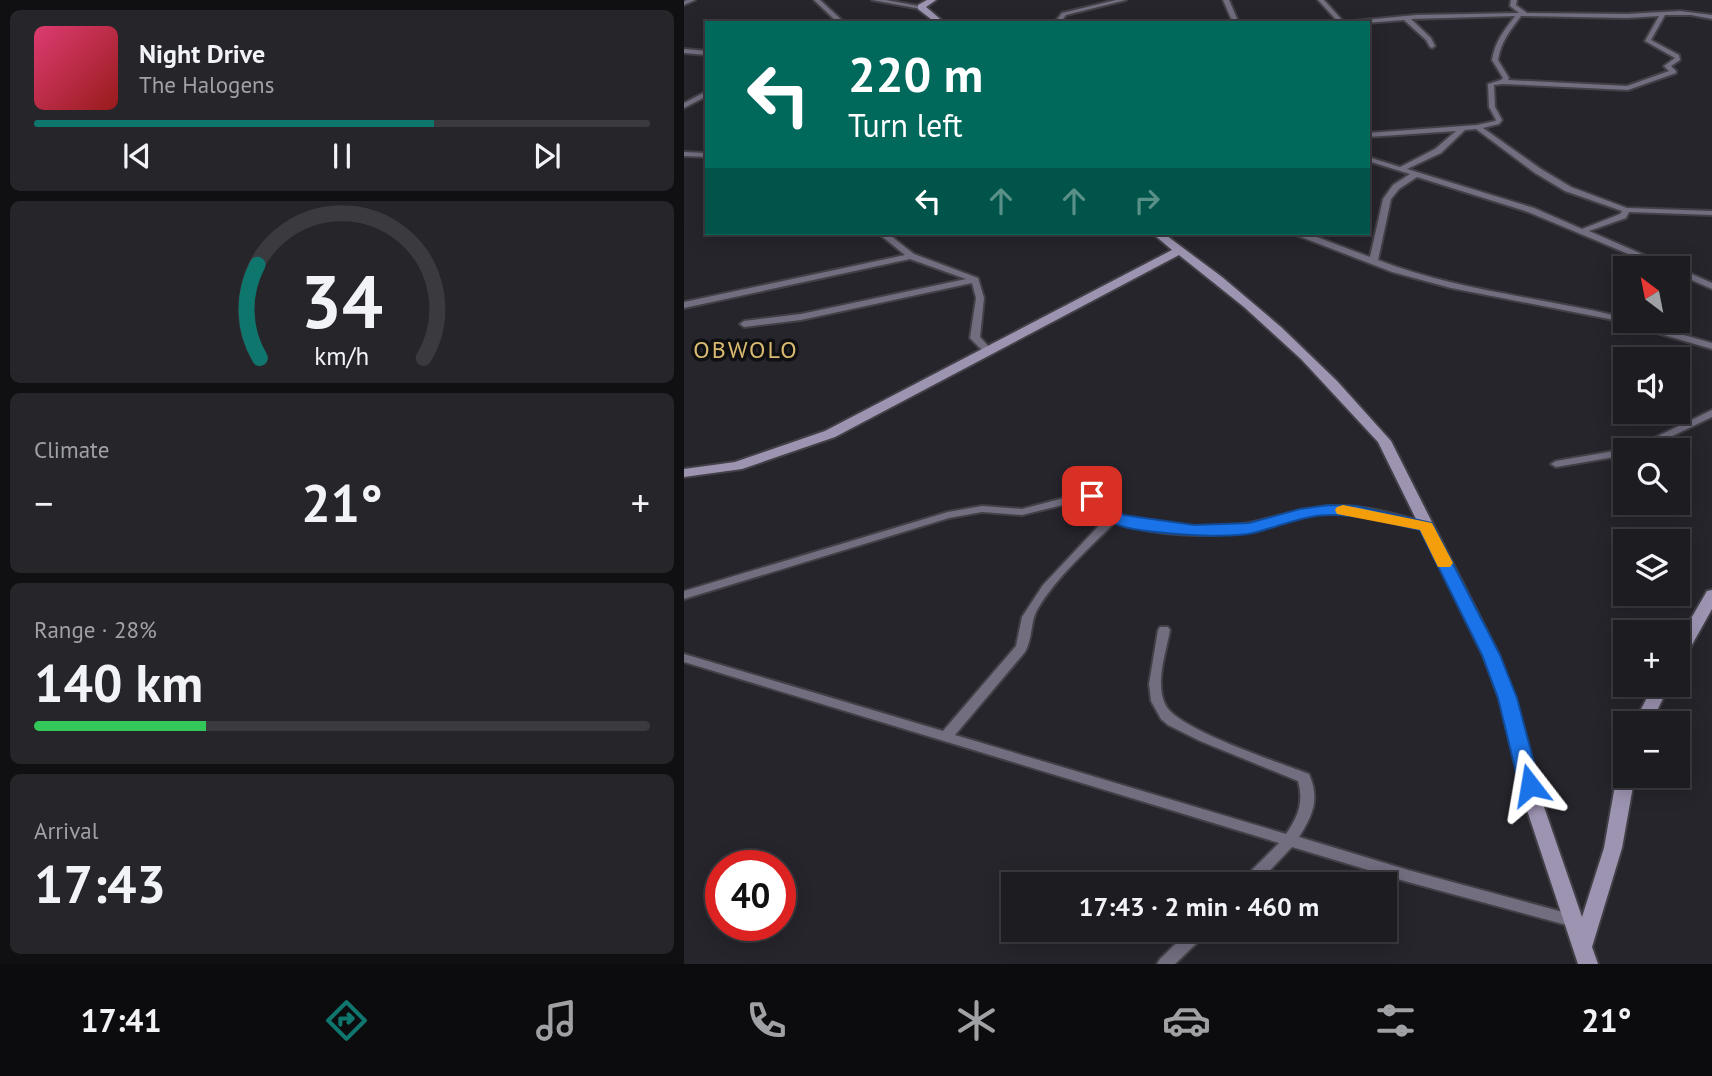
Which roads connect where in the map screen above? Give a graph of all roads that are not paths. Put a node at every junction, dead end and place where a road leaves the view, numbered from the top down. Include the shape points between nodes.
1 (692, 0) edge
2 (817, 0) edge
3 (875, 0) edge
4 (914, 0) edge
5 (932, 0) edge
6 (1123, 0) edge
7 (1226, 0) edge
8 (1321, 0) edge
9 (1514, 0) edge
10 (684, 3) edge
11 (921, 7) junction
12 (1523, 15) junction
13 (1662, 16) junction
14 (1712, 17) edge
15 (1406, 18) junction
16 (840, 21) edge
17 (938, 21) edge
18 (1059, 21) edge
19 (1235, 21) edge
20 (1342, 21) edge
21 (1369, 21) edge
22 (1432, 46) dead end
23 (684, 51) edge
24 (705, 53) edge
25 (1503, 82) junction
26 (705, 94) edge
27 (684, 106) edge
28 (1477, 127) junction
29 (1463, 128) junction
30 (1370, 135) edge
31 (684, 154) edge
32 (705, 155) edge
33 (1370, 160) edge
34 (1401, 169) junction
35 (1417, 173) junction
36 (1626, 210) junction
37 (1712, 214) edge
38 (1583, 231) junction
39 (885, 235) edge
40 (1160, 235) edge
41 (1304, 235) edge
42 (1180, 250) junction
43 (912, 256) junction
44 (1642, 256) edge
45 (1373, 262) junction
46 (1690, 276) edge
47 (974, 280) junction
48 (1712, 286) edge
49 (684, 305) edge
50 (744, 324) dead end
51 (1712, 346) edge
52 (987, 350) junction
53 (1712, 413) edge
54 (1659, 438) edge
55 (1613, 454) edge
56 (1556, 464) dead end
57 (684, 473) edge
58 (1113, 517) junction
59 (1426, 526) junction
60 (684, 595) edge
61 (1712, 595) edge
62 (1164, 630) dead end
63 (1690, 634) edge
64 (684, 658) edge
65 (945, 737) junction
66 (1624, 788) edge
67 (1291, 841) junction
68 (1259, 872) edge
69 (1575, 922) junction
70 (1188, 942) edge
71 (1586, 955) edge
72 (1165, 964) edge

1 - 10 street
2 - 16 street
3 - 11 street
4 - 11 street
5 - 11 street
6 - 18 street via 1064,14
7 - 19 street
8 - 20 street
9 - 12 street via 1513,6
11 - 17 street
12 - 13 street
12 - 15 street
12 - 25 street via 1497,43 1495,60 1506,78
13 - 14 street via 1689,8
13 - 25 street via 1648,41 1677,57 1667,66 1674,72 1628,88
15 - 21 street
15 - 22 street
23 - 24 street
25 - 28 street via 1491,84 1492,107 1499,120
26 - 27 street
28 - 29 street
28 - 36 street via 1568,189
29 - 30 street
29 - 34 street via 1438,151
31 - 32 street
33 - 34 street
34 - 35 street
35 - 38 street
35 - 45 street via 1387,199
36 - 37 street
36 - 38 street via 1623,216
38 - 44 street
39 - 43 street
40 - 42 street
41 - 45 street
42 - 52 street
42 - 59 street via 1237,294 1362,414 1385,442
43 - 47 street
43 - 49 street
45 - 51 street via 1451,285 1610,317
46 - 48 street
47 - 50 street via 801,317
47 - 52 street via 980,298 975,338
52 - 57 street via 830,434 737,466
53 - 54 street
55 - 56 street
58 - 59 street via 1218,532 1329,510
58 - 60 street via 1087,495 1022,512 968,510
58 - 65 street via 1045,591 1028,617 1026,642
59 - 69 street via 1491,655 1535,807
61 - 63 street
62 - 67 street via 1156,681 1162,712 1172,721 1305,778 1311,797
64 - 65 street
65 - 67 street
66 - 71 street
67 - 68 street
67 - 69 street
69 - 71 street
70 - 72 street

